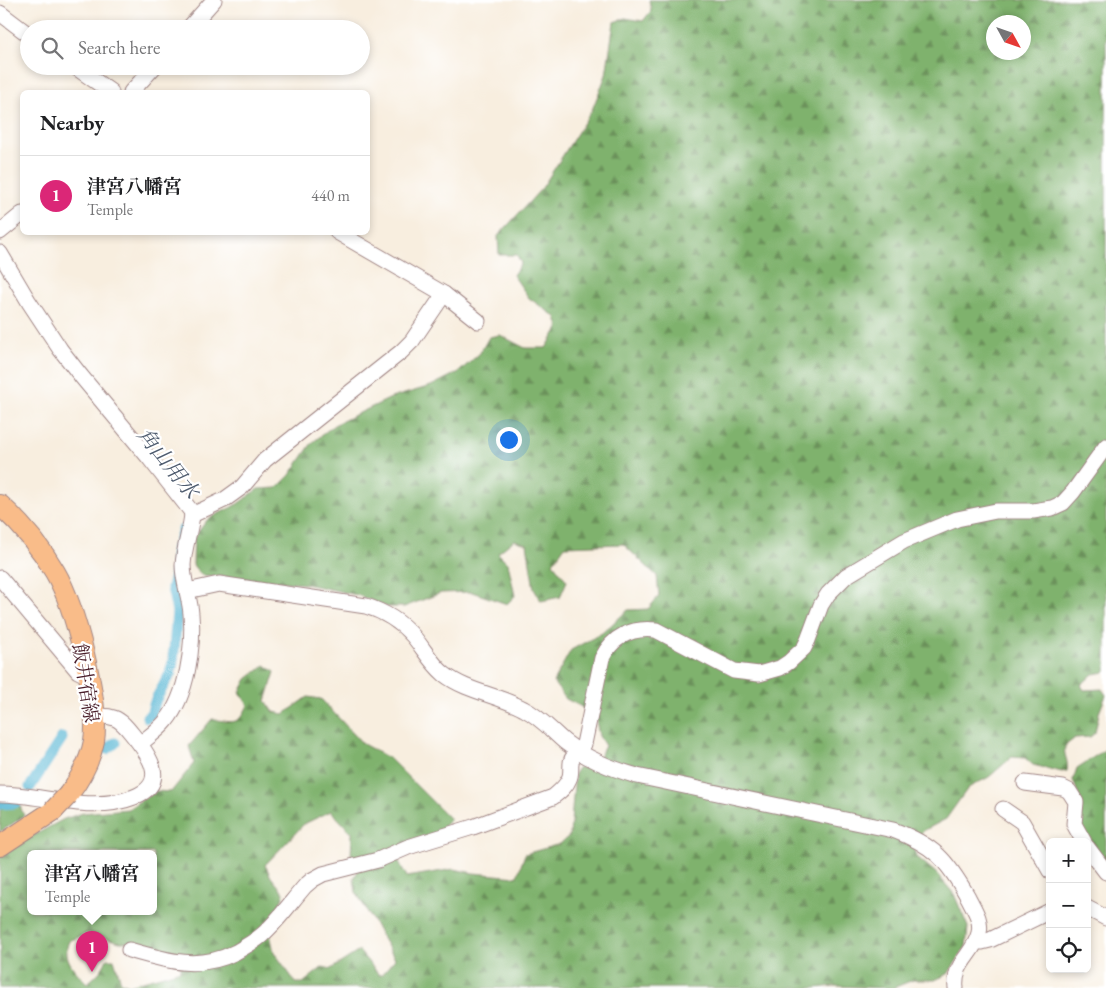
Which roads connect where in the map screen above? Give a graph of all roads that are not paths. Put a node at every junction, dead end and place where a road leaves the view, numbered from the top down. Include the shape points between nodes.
1 (214, 0) edge
2 (0, 13) edge
3 (196, 20) edge
4 (20, 28) edge
5 (87, 75) edge
6 (147, 75) edge
7 (108, 90) edge
8 (133, 90) edge
9 (20, 216) edge
10 (0, 232) edge
11 (342, 235) edge
12 (0, 253) edge
13 (444, 294) junction
14 (478, 321) dead end
15 (1106, 446) edge
16 (0, 504) edge
17 (192, 516) junction
18 (0, 578) edge
19 (187, 590) junction
20 (88, 676) junction
21 (95, 717) junction
22 (140, 744) junction
23 (580, 752) junction
24 (1025, 783) dead end
25 (0, 794) edge
26 (1003, 809) dead end
27 (1082, 838) edge
28 (0, 846) edge
29 (1091, 852) edge
30 (1046, 864) edge
31 (1106, 872) edge
32 (1091, 910) edge
33 (1046, 913) edge
34 (1106, 918) edge
35 (977, 940) junction
36 (129, 950) dead end
37 (956, 988) edge

1 - 3 street
2 - 4 street
5 - 7 street
6 - 8 street
9 - 10 street
11 - 13 street
12 - 17 street via 60,349
13 - 14 street
13 - 17 street via 401,352 265,460 242,487
15 - 23 street via 1063,503 1033,511 996,511 957,519 904,540 846,576 821,605 804,648 780,668 759,674 734,671 656,630 623,634 602,658
16 - 20 main road, 飯井宿線 via 32,536 56,573 73,614
17 - 19 street via 183,567
18 - 20 street via 78,671
19 - 22 street via 191,634 186,678 172,712
19 - 23 street via 219,584 380,610 414,637 432,664 445,675 469,688 525,709
20 - 21 main road, 飯井宿線
21 - 22 street via 115,718
21 - 28 main road, 飯井宿線, bridge via 94,740 87,766 68,795 53,812
22 - 25 street via 150,757 154,780 134,797 87,803
23 - 35 street via 610,768 636,776 893,830 908,836 936,853 956,876 977,913 980,923
23 - 36 street via 571,762 570,778 553,797 378,860 323,874 305,886 263,935 212,962 176,962
24 - 27 street via 1063,788 1069,792 1076,802 1074,824
26 - 30 street via 1022,822
29 - 31 street
32 - 34 street
33 - 35 street via 990,940
35 - 37 street via 958,969

